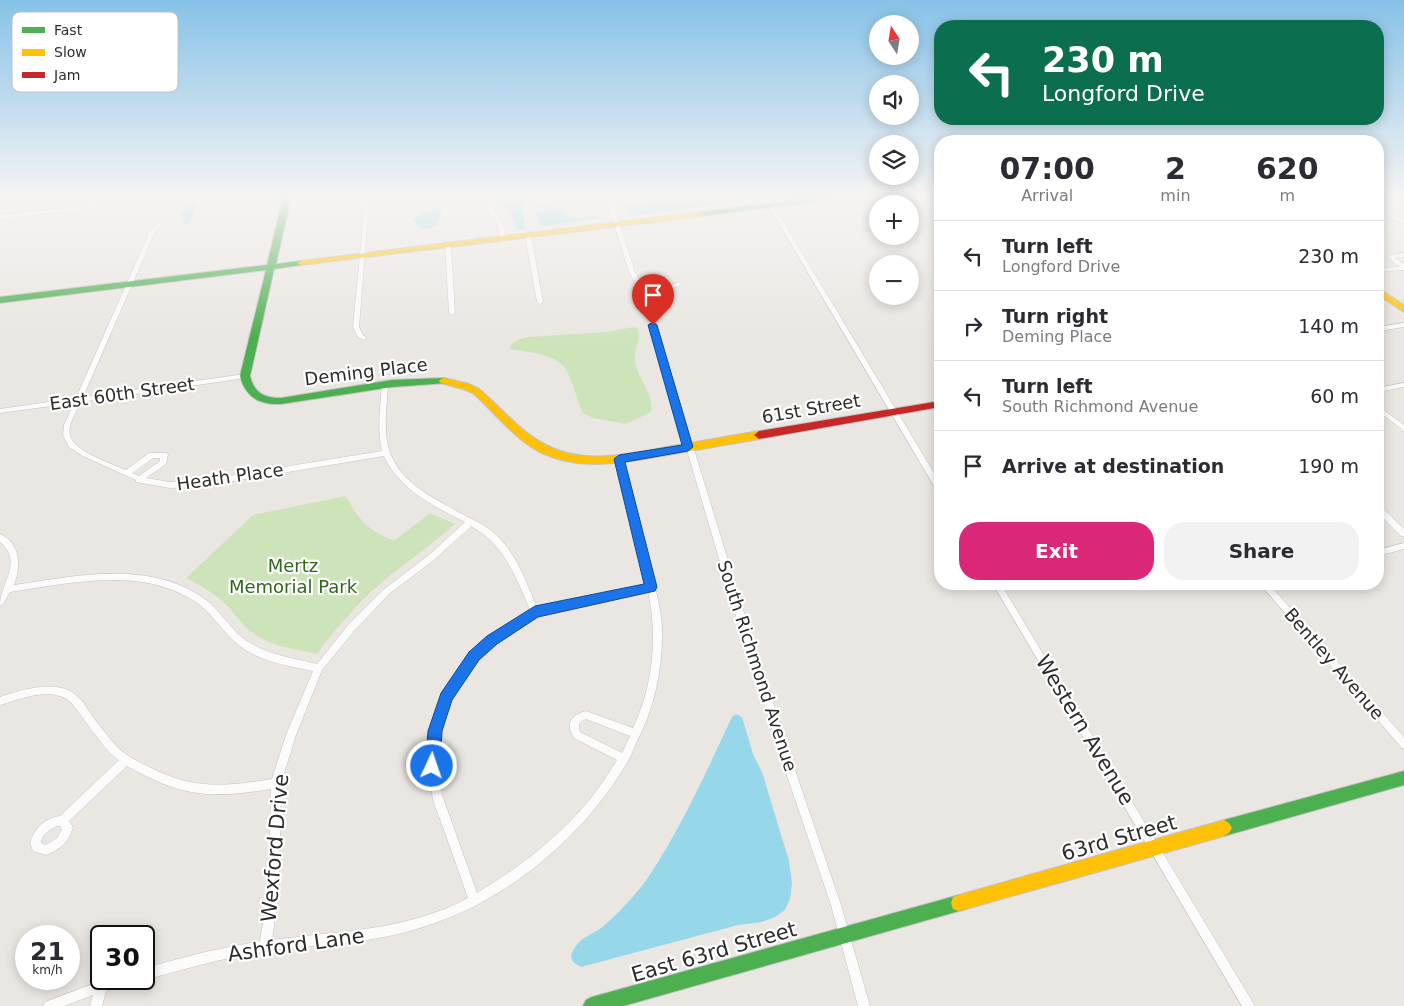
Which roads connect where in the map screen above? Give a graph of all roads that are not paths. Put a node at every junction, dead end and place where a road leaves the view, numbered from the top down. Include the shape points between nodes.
1 (146, 245) edge
2 (276, 245) edge
3 (364, 245) edge
4 (448, 245) joint
5 (530, 245) edge
6 (623, 245) edge
7 (794, 245) edge
8 (1404, 255) edge
9 (363, 256) junction
10 (271, 267) junction
11 (1404, 267) edge
12 (1384, 269) edge
13 (128, 284) junction
14 (679, 284) dead end
15 (1384, 295) edge
16 (0, 300) edge
17 (540, 302) dead end
18 (1404, 309) edge
19 (452, 313) dead end
20 (653, 325) dead end
21 (1404, 325) edge
22 (1384, 328) edge
23 (364, 338) dead end
24 (245, 376) junction
25 (1404, 385) edge
26 (385, 386) junction
27 (1384, 389) edge
28 (78, 400) junction
29 (934, 405) edge
30 (0, 411) edge
31 (894, 412) junction
32 (1384, 413) edge
33 (1404, 429) edge
34 (688, 447) junction
35 (386, 453) junction
36 (619, 459) junction
37 (126, 474) junction
38 (934, 479) edge
39 (139, 480) junction
40 (1384, 515) edge
41 (470, 522) junction
42 (1404, 534) edge
43 (0, 537) edge
44 (1404, 546) edge
45 (1384, 551) edge
46 (651, 587) junction
47 (9, 589) junction
48 (1001, 590) edge
49 (1269, 590) edge
50 (0, 602) edge
51 (535, 612) junction
52 (319, 668) junction
53 (0, 701) edge
54 (636, 734) junction
55 (1404, 744) edge
56 (624, 759) junction
57 (126, 760) junction
58 (1404, 778) edge
59 (276, 783) junction
60 (62, 821) dead end
61 (1155, 848) junction
62 (474, 901) junction
63 (845, 934) junction
64 (265, 946) junction
65 (155, 971) edge
66 (91, 990) edge
67 (100, 990) edge
68 (49, 1006) edge
69 (96, 1006) edge
70 (592, 1006) edge
71 (864, 1006) edge
72 (1249, 1006) edge

1 - 13 street, Heath Place
2 - 10 street
3 - 9 street
4 - 9 street
4 - 19 street
5 - 17 street
6 - 14 street via 639,286 660,291
7 - 31 street
8 - 11 street via 1390,257
9 - 10 street
9 - 23 street via 356,327
10 - 13 street
10 - 24 street
11 - 12 street
13 - 16 street
13 - 28 street, Heath Place
15 - 18 street
20 - 34 street, South Richmond Avenue
21 - 22 street
24 - 26 street, Deming Place via 247,388 254,396 278,401
24 - 28 street, East 60th Street
25 - 27 street
26 - 35 street via 382,438
26 - 36 street, Deming Place via 430,380 462,385 479,394 520,435 539,449 576,460
28 - 30 street, East 60th Street
28 - 37 street, Heath Place via 66,431 70,445
29 - 31 street, 61st Street
31 - 34 street, 61st Street
31 - 38 street
32 - 33 street
34 - 36 street, Deming Place
34 - 63 street, South Richmond Avenue via 765,697
35 - 39 street, Heath Place via 193,484 169,486
35 - 41 street via 410,487
36 - 46 street, Ashford Lane
37 - 39 street, Heath Place
37 - 39 street via 152,455 164,455 162,462
40 - 42 street
41 - 51 street via 490,534 506,552
41 - 52 street, Wexford Drive via 432,557 386,592
43 - 47 street via 10,546 16,567
44 - 45 street
46 - 51 street
46 - 54 street, Ashford Lane via 657,620 657,663
47 - 50 street
47 - 52 street via 111,577 163,583 200,600 247,646 276,658
48 - 61 street, Western Avenue
49 - 55 street, Bentley Avenue
51 - 62 street via 505,630 474,656 446,697 435,731 432,766 437,795
52 - 59 street, Wexford Drive via 296,722
53 - 57 street via 36,690 69,695
54 - 56 street, Ashford Lane
54 - 56 street via 586,715 574,723 576,735
56 - 62 street, Ashford Lane via 609,785 570,829 530,864
57 - 59 street via 168,781 194,789 226,791
57 - 60 street
58 - 61 street, 63rd Street
59 - 64 street, Wexford Drive via 274,888
61 - 63 street, 63rd Street
61 - 72 street, Western Avenue
62 - 64 street, Ashford Lane via 380,933
63 - 70 street, East 63rd Street
63 - 71 street, South Richmond Avenue via 850,963
64 - 65 street, Ashford Lane
66 - 68 street
67 - 69 street

